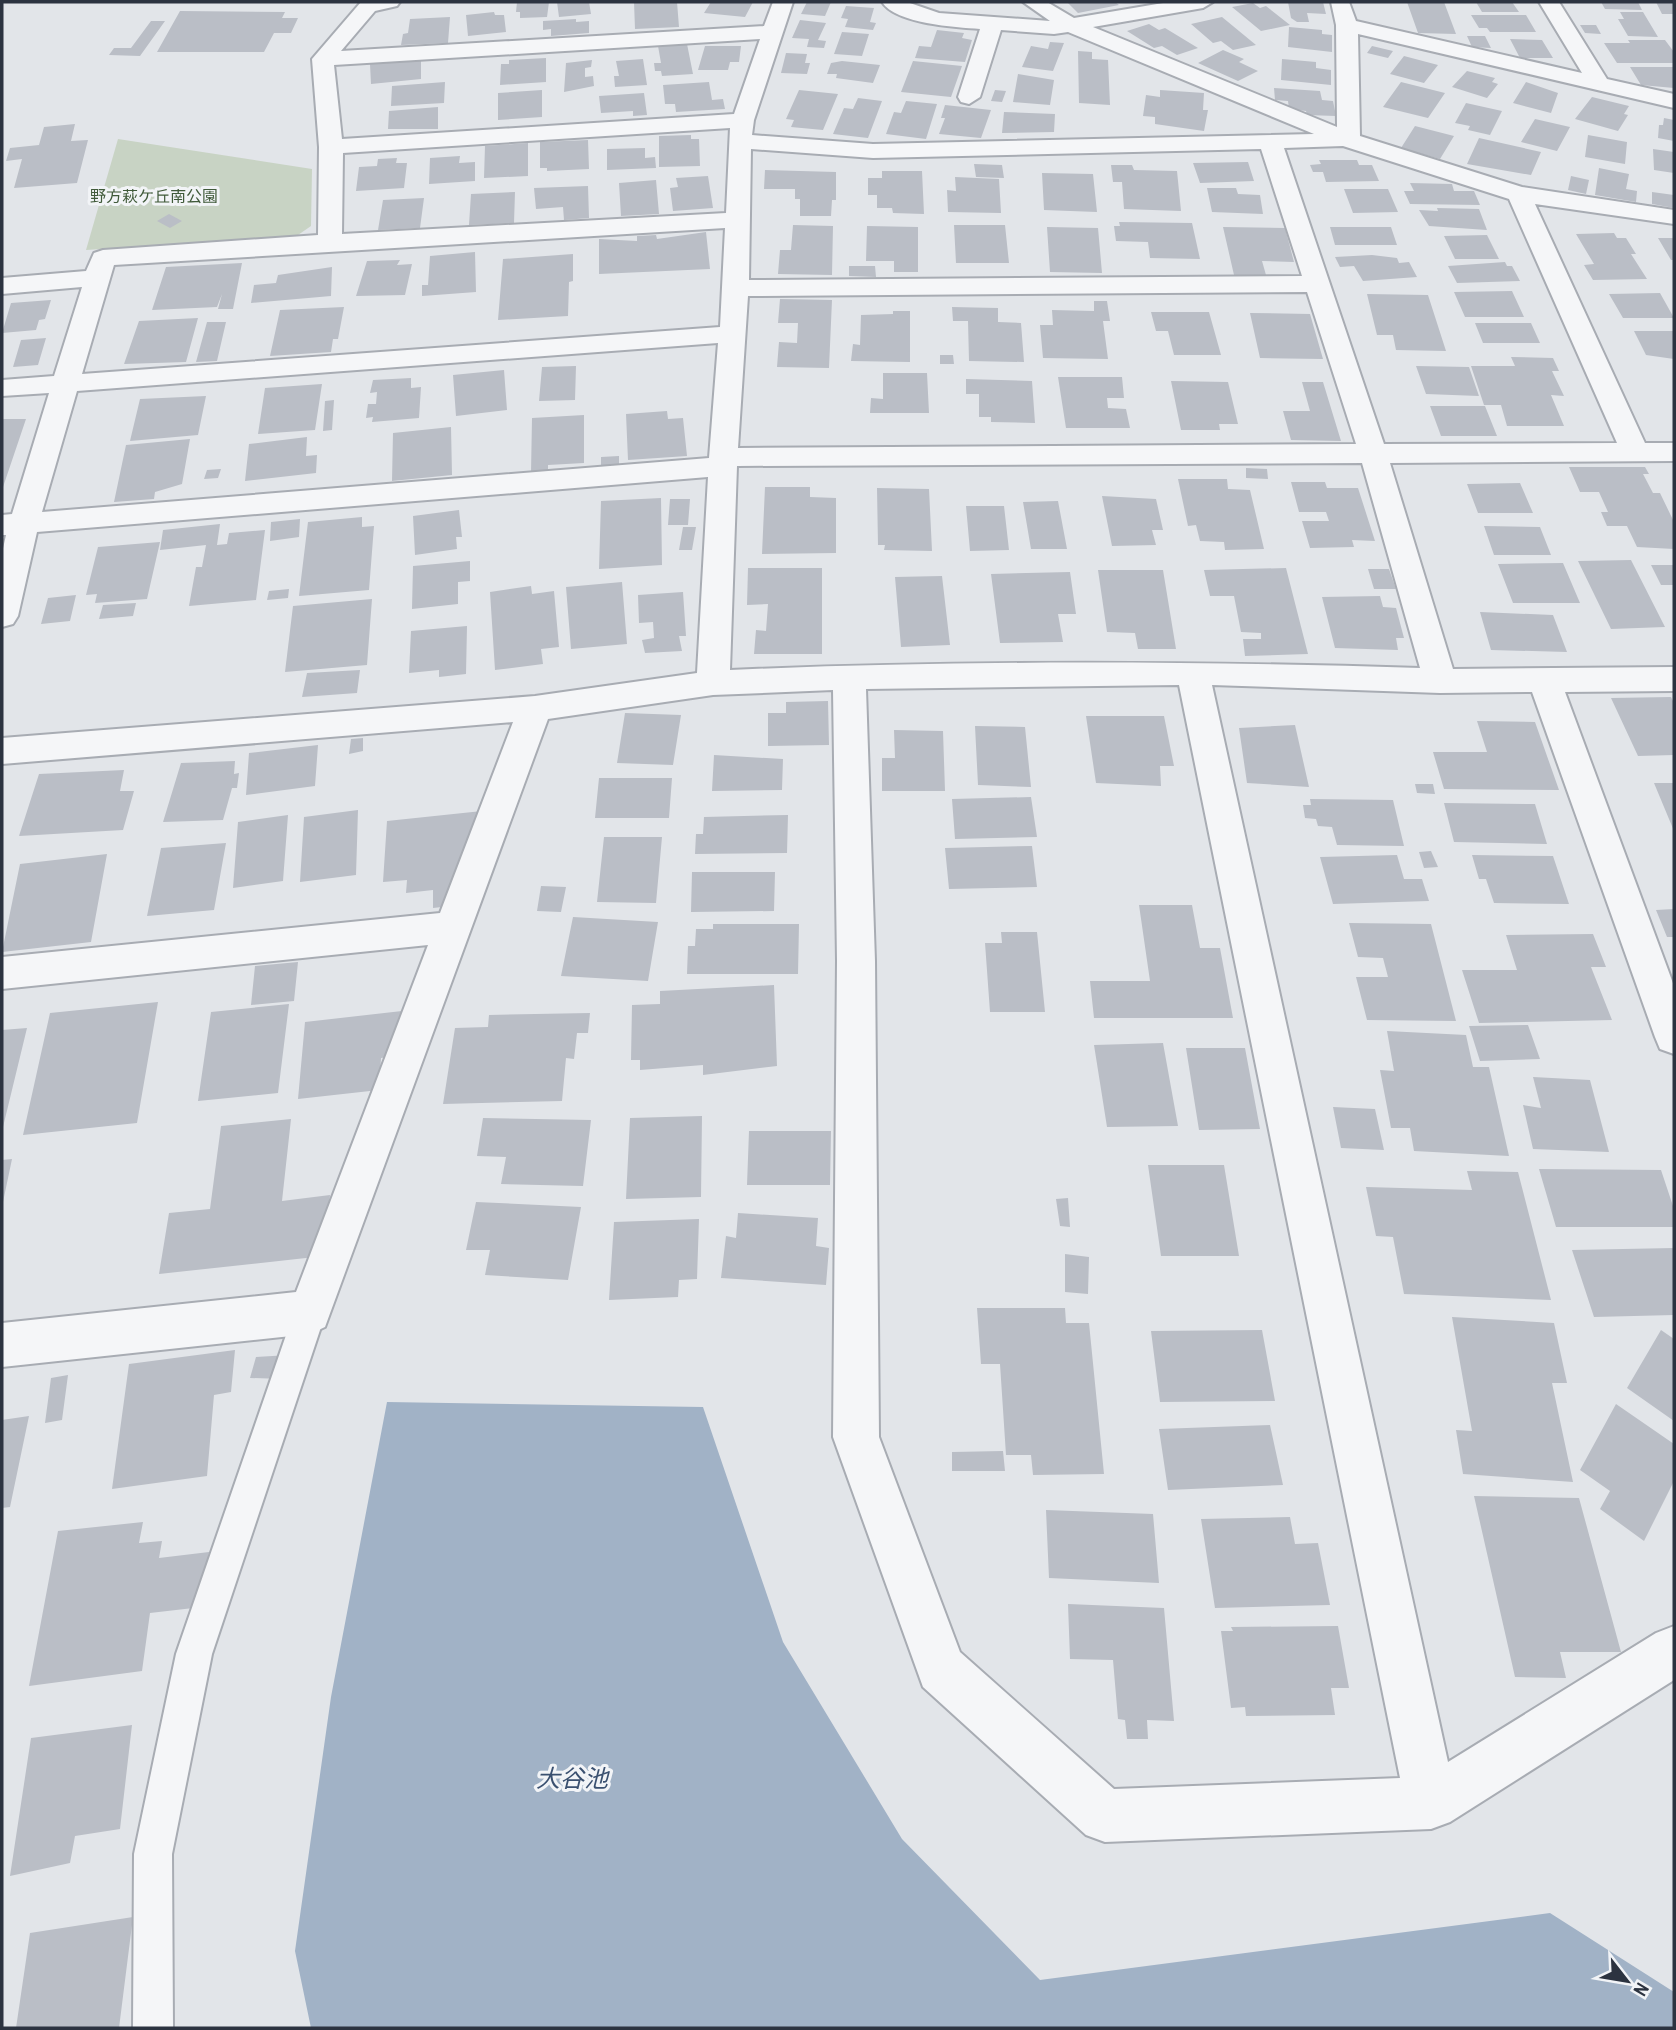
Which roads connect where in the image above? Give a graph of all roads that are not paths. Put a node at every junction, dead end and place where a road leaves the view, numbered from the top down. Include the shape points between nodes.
1 (390, 2) edge
2 (783, 2) edge
3 (892, 2) edge
4 (1033, 2) edge
5 (1203, 2) edge
6 (1339, 2) edge
7 (1549, 2) edge
8 (368, 4) edge
9 (992, 24) junction
10 (1347, 25) junction
11 (1074, 27) junction
12 (771, 32) junction
13 (323, 59) junction
14 (1600, 85) junction
15 (970, 97) dead end
16 (1674, 101) edge
17 (742, 130) junction
18 (1349, 140) junction
19 (1269, 142) junction
20 (331, 146) junction
21 (1519, 194) junction
22 (1674, 217) edge
23 (736, 220) junction
24 (330, 242) junction
25 (95, 278) junction
26 (1317, 284) junction
27 (2, 286) edge
28 (736, 288) junction
29 (730, 334) junction
30 (67, 382) junction
31 (2, 388) edge
32 (1635, 452) junction
33 (1674, 452) edge
34 (1373, 453) junction
35 (723, 462) junction
36 (13, 524) edge
37 (2, 616) edge
38 (1193, 673) junction
39 (849, 677) junction
40 (1674, 679) edge
41 (1544, 680) junction
42 (1440, 681) junction
43 (713, 683) junction
44 (536, 708) junction
45 (2, 751) edge
46 (454, 927) junction
47 (2, 972) edge
48 (1674, 1038) edge
49 (310, 1312) junction
50 (2, 1345) edge
51 (1674, 1651) edge
52 (1431, 1803) junction
53 (153, 2028) edge

1 - 8 street
2 - 12 street
3 - 9 street via 938,19
4 - 11 street
5 - 11 street
6 - 10 street
7 - 14 street
8 - 13 street
9 - 11 street
9 - 15 street
10 - 14 street
10 - 18 street
11 - 18 street
12 - 13 street
12 - 17 street
13 - 20 street
14 - 16 street
17 - 19 street via 873,151
17 - 20 street
17 - 23 street
18 - 19 street
18 - 21 street
19 - 26 street
20 - 24 street
21 - 22 street
21 - 32 street
23 - 24 street
23 - 28 street
24 - 25 street via 103,258
25 - 27 street
25 - 30 street
26 - 28 street
26 - 34 street
28 - 29 street
29 - 30 street
29 - 35 street
30 - 31 street
30 - 36 street
32 - 33 street
32 - 34 street
34 - 35 street
34 - 42 street
35 - 36 street
35 - 43 street
36 - 37 street
38 - 39 street
38 - 42 street
38 - 52 street
39 - 43 street
39 - 52 street via 856,961 856,1437 942,1669 1105,1816
40 - 41 street
41 - 42 street
41 - 48 street
43 - 44 street
44 - 45 street
44 - 46 street
46 - 47 street
46 - 49 street
49 - 50 street
49 - 53 lane via 194,1654 153,1854
51 - 52 street

